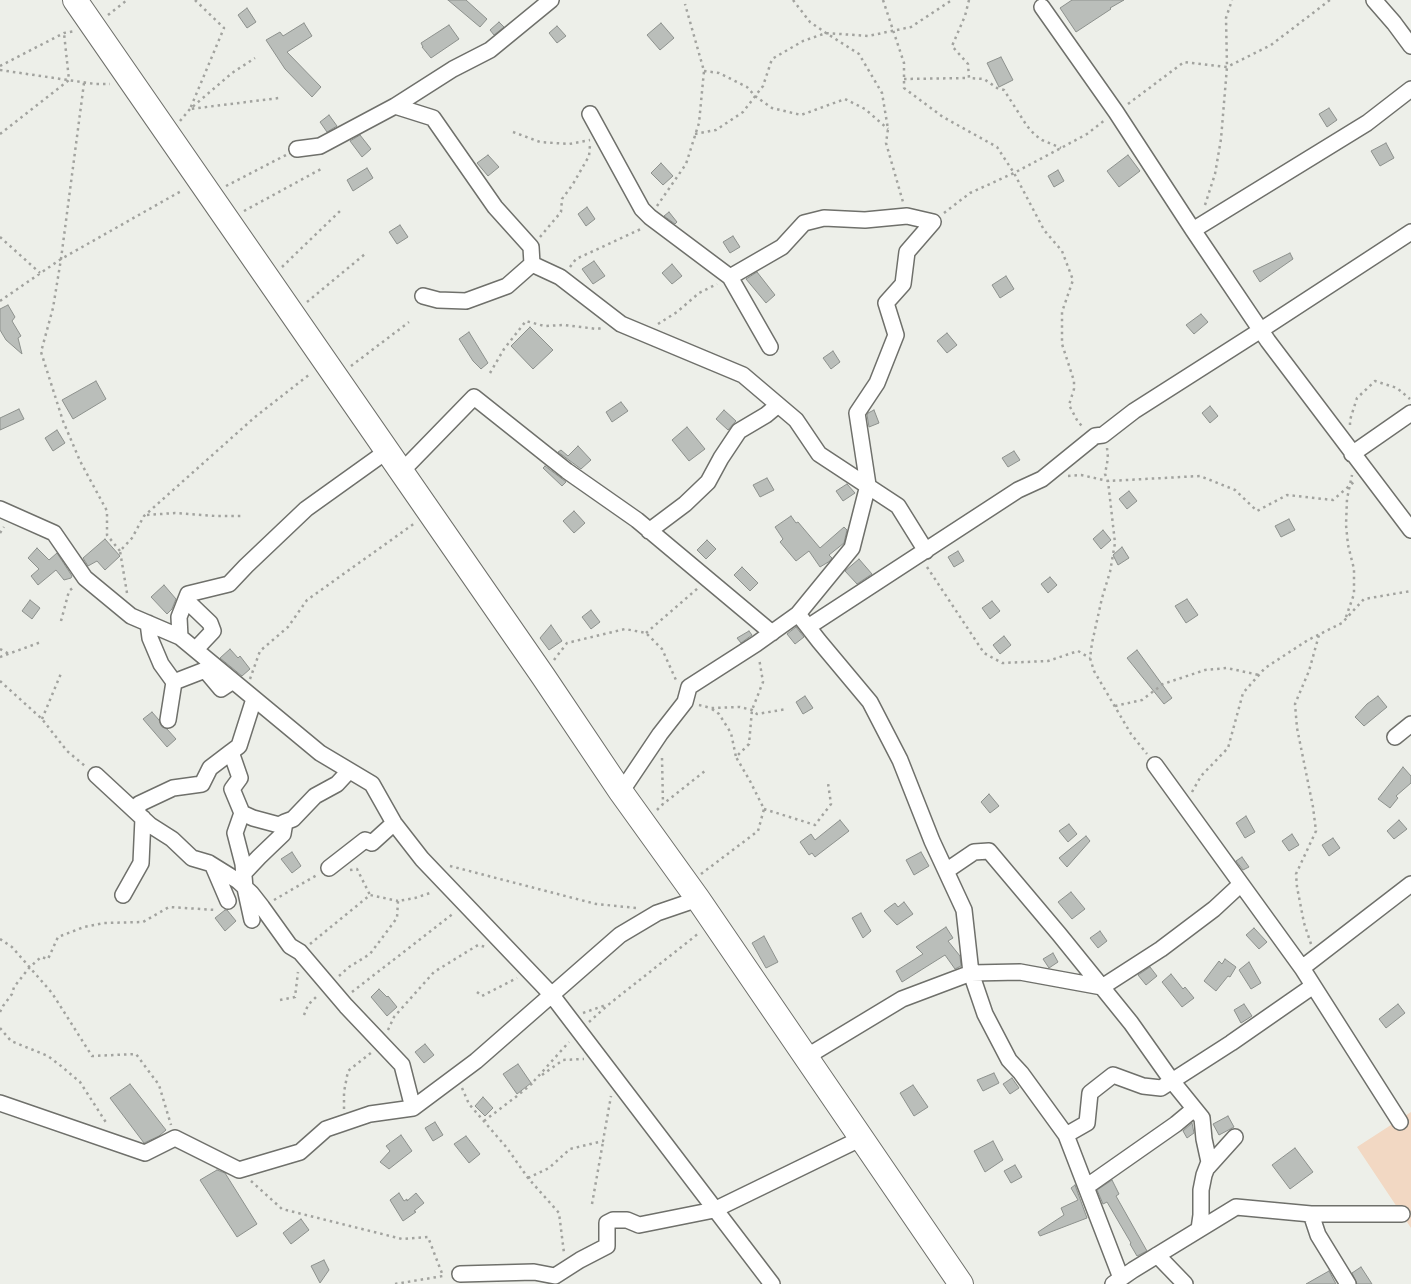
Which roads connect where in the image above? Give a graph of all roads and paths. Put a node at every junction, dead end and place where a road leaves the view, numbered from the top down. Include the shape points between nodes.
1 (75, 0) edge
2 (127, 0) edge
3 (195, 0) edge
4 (551, 0) edge
5 (793, 0) edge
6 (883, 0) edge
7 (952, 0) edge
8 (969, 0) edge
9 (1232, 0) edge
10 (1374, 0) edge
11 (1043, 2) edge
12 (685, 4) dead end
13 (94, 27) junction
14 (893, 30) junction
15 (64, 33) junction
16 (826, 33) junction
17 (1411, 46) edge
18 (255, 58) dead end
19 (0, 66) edge
20 (0, 70) edge
21 (704, 71) junction
22 (969, 78) junction
23 (904, 79) junction
24 (69, 80) junction
25 (84, 82) junction
26 (132, 83) junction
27 (1411, 89) edge
28 (755, 96) junction
29 (279, 98) dead end
30 (395, 106) junction
31 (190, 109) junction
32 (590, 114) dead end
33 (888, 129) junction
34 (513, 132) dead end
35 (0, 134) edge
36 (695, 134) junction
37 (168, 135) junction
38 (1061, 148) dead end
39 (297, 149) joint
40 (321, 169) dead end
41 (204, 188) junction
42 (341, 210) dead end
43 (907, 216) junction
44 (650, 217) junction
45 (227, 220) junction
46 (1193, 230) junction
47 (1411, 232) edge
48 (0, 237) edge
49 (531, 247) junction
50 (365, 254) dead end
51 (61, 260) junction
52 (532, 264) junction
53 (40, 273) junction
54 (560, 277) junction
55 (730, 277) junction
56 (268, 280) junction
57 (423, 296) dead end
58 (0, 301) edge
59 (292, 314) junction
60 (409, 322) dead end
61 (628, 327) junction
62 (1261, 330) junction
63 (770, 347) dead end
64 (330, 370) junction
65 (490, 373) dead end
66 (778, 405) junction
67 (1411, 414) edge
68 (1096, 436) junction
69 (387, 452) junction
70 (1352, 454) junction
71 (1366, 471) junction
72 (401, 472) junction
73 (1042, 479) junction
74 (1108, 481) junction
75 (868, 485) junction
76 (0, 509) edge
77 (429, 512) junction
78 (146, 515) junction
79 (241, 516) dead end
80 (1411, 530) edge
81 (649, 531) junction
82 (120, 551) junction
83 (923, 553) junction
84 (85, 578) junction
85 (708, 579) junction
86 (1411, 591) edge
87 (186, 600) junction
88 (798, 614) junction
89 (131, 616) junction
90 (61, 621) dead end
91 (148, 624) junction
92 (808, 627) junction
93 (646, 633) junction
94 (772, 633) junction
95 (1319, 635) junction
96 (180, 637) junction
97 (41, 642) dead end
98 (756, 644) junction
99 (0, 649) edge
100 (196, 649) junction
101 (9, 654) junction
102 (0, 657) edge
103 (1090, 658) junction
104 (62, 671) dead end
105 (1259, 675) junction
106 (543, 676) junction
107 (0, 681) edge
108 (174, 682) junction
109 (233, 682) junction
110 (250, 695) junction
111 (685, 702) junction
112 (1115, 706) junction
113 (711, 708) junction
114 (787, 709) dead end
115 (752, 710) junction
116 (42, 719) junction
117 (168, 720) dead end
118 (1411, 724) edge
119 (660, 734) junction
120 (1395, 737) dead end
121 (231, 752) junction
122 (736, 757) junction
123 (1155, 766) joint
124 (349, 771) junction
125 (705, 771) dead end
126 (96, 775) joint
127 (828, 783) dead end
128 (622, 792) junction
129 (663, 804) junction
130 (1185, 806) junction
131 (764, 809) junction
132 (242, 813) junction
133 (140, 815) junction
134 (285, 822) junction
135 (394, 823) junction
136 (646, 826) junction
137 (213, 866) junction
138 (449, 866) dead end
139 (329, 868) junction
140 (946, 871) junction
141 (244, 881) junction
142 (1241, 884) junction
143 (1411, 884) edge
144 (452, 891) junction
145 (693, 891) junction
146 (123, 895) dead end
147 (370, 895) junction
148 (398, 900) junction
149 (228, 901) joint
150 (465, 904) junction
151 (262, 907) junction
152 (657, 913) junction
153 (252, 920) dead end
154 (714, 921) junction
155 (0, 939) edge
156 (487, 947) dead end
157 (300, 952) junction
158 (1316, 957) junction
159 (30, 968) junction
160 (1302, 968) junction
161 (529, 972) junction
162 (971, 973) junction
163 (328, 986) junction
164 (1313, 986) junction
165 (1102, 987) junction
166 (477, 992) dead end
167 (551, 994) junction
168 (280, 1000) dead end
169 (341, 1001) junction
170 (608, 1005) junction
171 (0, 1012) edge
172 (304, 1015) dead end
173 (569, 1017) junction
174 (0, 1028) edge
175 (579, 1031) junction
176 (382, 1045) junction
177 (806, 1057) junction
178 (602, 1061) junction
179 (457, 1075) junction
180 (615, 1078) junction
181 (1172, 1080) junction
182 (534, 1082) junction
183 (0, 1104) edge
184 (413, 1108) junction
185 (1194, 1109) junction
186 (345, 1122) junction
187 (484, 1122) junction
188 (1400, 1122) dead end
189 (1066, 1135) junction
190 (1235, 1137) dead end
191 (175, 1138) junction
192 (862, 1138) junction
193 (603, 1141) junction
194 (120, 1144) junction
195 (1208, 1167) junction
196 (239, 1170) junction
197 (528, 1178) junction
198 (1086, 1187) junction
199 (592, 1204) dead end
200 (714, 1210) junction
201 (1311, 1214) junction
202 (1402, 1214) dead end
203 (1199, 1230) junction
204 (1157, 1256) junction
205 (460, 1274) dead end
206 (561, 1277) edge
207 (1117, 1281) edge
208 (395, 1284) edge
209 (772, 1284) edge
210 (961, 1284) edge
211 (1185, 1284) edge
212 (1348, 1284) edge

1 - 13 highway
2 - 13 path
3 - 31 path via 224,28
4 - 30 street via 490,50
5 - 16 path via 810,22
6 - 14 path
7 - 14 path via 911,27
8 - 22 path via 952,46 968,64
9 - 46 path via 1226,18 1227,67 1215,174 1200,225
10 - 17 street
11 - 46 street
12 - 21 path
13 - 15 path
13 - 26 highway
14 - 16 path via 868,36
14 - 23 path via 904,64
15 - 19 path
15 - 24 path
16 - 28 path via 803,41 772,60 763,86
16 - 33 path via 859,54 882,93
18 - 31 path
20 - 24 path
21 - 28 path via 719,73 747,87
21 - 36 path
22 - 23 path
22 - 38 path via 984,79 1004,90 1035,135
23 - 68 path via 904,88 935,111 997,147 1044,230 1062,250 1073,280 1062,312 1062,344 1074,381 1069,406 1078,422
24 - 25 path
24 - 35 path
25 - 26 path
25 - 51 path
26 - 37 highway
27 - 46 street via 1367,123
28 - 33 path via 772,108 801,114 845,99 865,109
28 - 36 path via 743,112 716,130
29 - 31 path
30 - 39 street via 320,146
30 - 49 street via 433,118 495,207
31 - 37 path
32 - 44 street via 642,209
33 - 43 path via 886,143
34 - 49 path via 540,142 569,144 590,140 589,156 562,199 561,212
36 - 44 path via 686,164
37 - 41 highway
39 - 41 path
40 - 45 path
41 - 45 highway
41 - 51 path
42 - 56 path
43 - 55 street via 865,220 824,218 804,223 782,247
43 - 75 street via 933,222 907,252 903,284 886,303 896,335 877,383 857,413
44 - 54 path via 640,230 576,259
44 - 55 street
45 - 56 highway
46 - 62 street
47 - 62 street
48 - 53 path
49 - 52 street
50 - 59 path
51 - 53 path
51 - 82 path via 41,352 63,421 107,511 107,535
52 - 54 street
52 - 57 street via 507,286 466,301
53 - 58 path
54 - 61 street
55 - 61 path via 653,326
55 - 63 street
56 - 59 highway
59 - 64 highway
60 - 64 path
61 - 65 path via 544,326 526,321
61 - 66 street via 743,375
62 - 68 street via 1134,411 1103,435
62 - 70 street
64 - 69 highway
64 - 78 path via 255,417
66 - 75 street via 796,420 818,454
66 - 81 street via 739,430 708,482
67 - 70 street
68 - 73 street
68 - 74 path via 1107,446 1105,474
69 - 72 highway
69 - 87 street via 306,509 229,584 188,594
70 - 71 street
71 - 74 path via 1332,500 1288,495 1257,511 1235,490 1200,476
71 - 80 street
72 - 77 highway
72 - 81 street via 474,397
73 - 74 path via 1080,474
73 - 83 street via 1018,490
74 - 103 path via 1115,543
75 - 83 street via 898,506
75 - 88 street via 852,548
76 - 84 street via 54,533
77 - 106 highway
77 - 110 path via 307,600 288,627 260,651
78 - 79 path
78 - 82 path
81 - 85 street
82 - 89 path
83 - 92 street
83 - 103 path via 984,653 1002,663 1048,661 1078,650
84 - 89 street
84 - 90 path via 69,591
85 - 93 path
85 - 94 street
86 - 95 path via 1364,600 1342,623
87 - 96 street via 179,617
87 - 100 street via 210,622 212,631
88 - 92 street
88 - 94 street
89 - 91 street
91 - 96 street
91 - 108 street via 161,664
92 - 140 street via 870,702 900,760
93 - 106 path via 625,629 567,643
93 - 111 path via 662,649
94 - 98 street
95 - 105 path
95 - 158 path via 1296,704 1297,728 1316,831 1296,874 1297,887 1304,924
96 - 100 street
97 - 101 path
98 - 111 street via 690,687
98 - 115 path via 763,682
99 - 101 path
100 - 109 street
101 - 102 path
103 - 112 path via 1094,672
104 - 116 path
105 - 112 path via 1227,668 1205,670 1163,684 1142,700
105 - 130 path via 1243,693 1228,748 1201,776
106 - 128 highway
107 - 116 path
108 - 109 street via 205,670 222,688
108 - 117 street
109 - 110 street
110 - 121 street via 238,746
110 - 124 street via 320,754
111 - 113 path
111 - 119 street
112 - 123 path
113 - 115 path
113 - 122 path via 731,733
114 - 115 path via 757,714
115 - 122 path via 749,744
116 - 126 path via 67,751
118 - 120 street
119 - 128 street
119 - 129 path
121 - 132 street via 240,778 232,789
121 - 133 street via 210,768 202,784 173,788 139,804
122 - 131 path
123 - 130 street
124 - 134 street via 337,784 315,796
124 - 135 street via 372,784
125 - 129 path
126 - 133 street
127 - 131 path via 831,804 815,825
128 - 136 highway
129 - 136 path
130 - 142 street
131 - 145 path via 758,831
132 - 134 street via 279,826
132 - 141 street via 235,833
133 - 137 street via 192,858
133 - 146 street via 141,863
134 - 141 street via 283,834 259,857
135 - 139 street via 372,843 365,840
135 - 144 street
136 - 145 highway
137 - 141 street via 238,881
137 - 149 street
138 - 152 path via 596,904 628,906
139 - 147 path via 357,869
139 - 151 path
140 - 162 street via 964,910
140 - 165 street via 974,852 989,851
141 - 151 street
141 - 153 street
142 - 160 street
142 - 165 street via 1161,949
143 - 158 street
144 - 148 path via 435,891
144 - 150 street
145 - 152 street
145 - 154 highway
147 - 148 path
147 - 157 path
148 - 163 path via 397,918 370,954
149 - 159 path via 216,910 169,907 143,922 84,927 58,937 48,959 41,957
150 - 161 street
150 - 169 path
151 - 157 street via 290,946
152 - 167 street via 620,935
154 - 170 path
154 - 177 highway
155 - 159 path via 12,947
156 - 176 path via 478,945 434,972 394,1017
157 - 163 street
157 - 168 path via 295,998
158 - 160 street
159 - 171 path via 14,987
159 - 191 path via 52,993 92,1056 136,1054 159,1085
160 - 164 street
161 - 166 path via 482,996
161 - 167 street
162 - 165 street via 1020,972
162 - 177 street via 902,998
162 - 189 street via 985,1014 1010,1060
163 - 169 street
163 - 172 path via 308,1004
164 - 181 street
164 - 188 street
165 - 181 street
167 - 173 street
167 - 179 street
169 - 176 street
170 - 173 path
170 - 175 path
173 - 175 street
174 - 194 path via 11,1041 48,1056 80,1082
175 - 178 street
175 - 182 path
176 - 184 street via 402,1065
176 - 186 path via 348,1071 344,1092
177 - 192 highway
178 - 180 street
178 - 182 path via 563,1060
179 - 184 street
179 - 187 path via 469,1104
180 - 193 path
180 - 200 street
181 - 185 street
181 - 189 street via 1161,1088 1143,1086 1113,1075 1090,1093 1087,1123
182 - 187 path
183 - 194 street
184 - 186 street via 370,1114
185 - 195 street via 1202,1118 1210,1162
185 - 198 street
186 - 196 street via 326,1129 300,1152
187 - 197 path
189 - 198 street
190 - 195 street
191 - 194 street via 145,1153
191 - 196 street
192 - 200 street
192 - 210 highway
193 - 197 path via 570,1148 549,1168
193 - 199 path
195 - 203 street via 1201,1190
196 - 208 path via 282,1209 402,1239 428,1237 443,1276
197 - 206 path via 559,1213
198 - 207 street
200 - 206 street via 639,1225 627,1220 613,1220 607,1223 607,1246 580,1260
200 - 209 street
201 - 202 street
201 - 203 street via 1236,1207
201 - 212 street via 1318,1235
203 - 204 street
204 - 207 street
204 - 211 street
205 - 206 street via 534,1272

